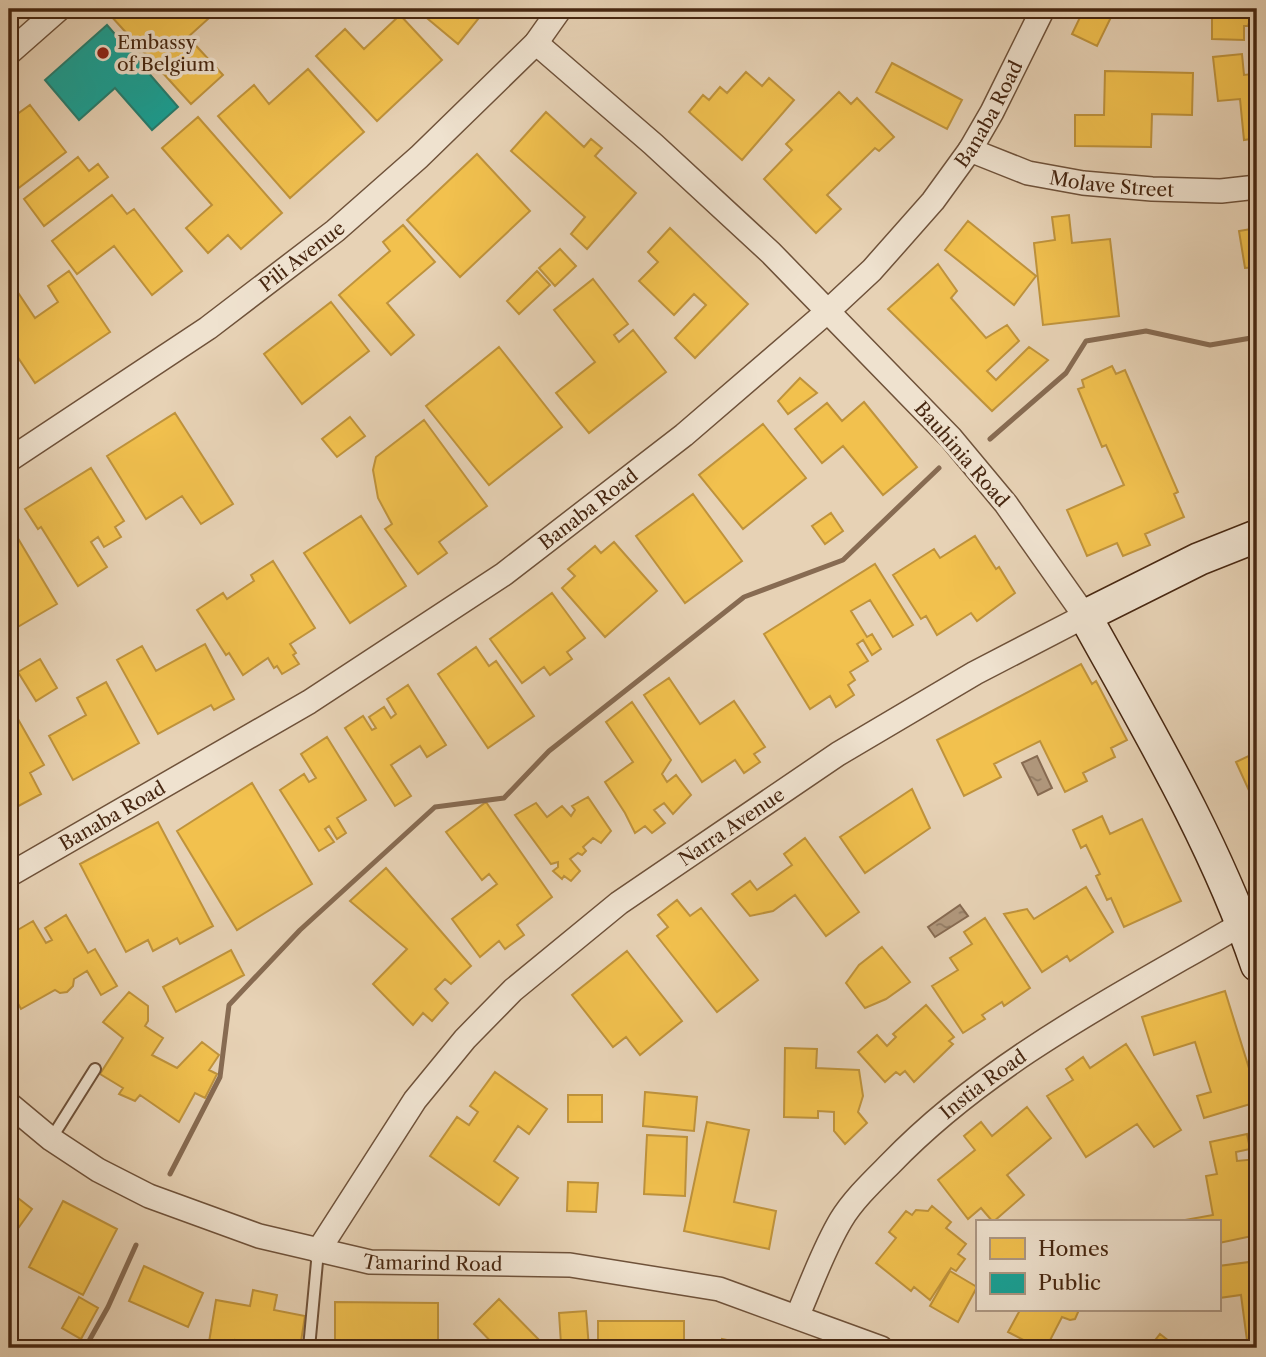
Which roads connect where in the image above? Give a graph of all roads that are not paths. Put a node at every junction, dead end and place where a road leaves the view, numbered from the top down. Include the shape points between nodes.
1 (59, 9) edge
2 (560, 9) edge
3 (1043, 9) edge
4 (536, 43) junction
5 (9, 53) edge
6 (970, 150) junction
7 (1257, 187) edge
8 (828, 311) junction
9 (9, 460) edge
10 (1257, 536) edge
11 (1084, 616) junction
12 (9, 875) edge
13 (1250, 919) edge
14 (1257, 965) edge
15 (95, 1069) dead end
16 (13, 1114) edge
17 (51, 1139) junction
18 (318, 1251) junction
19 (797, 1317) junction
20 (309, 1348) edge
21 (881, 1348) edge

1 - 5 street
2 - 4 street, Pili Avenue
3 - 6 street, Banaba Road
4 - 8 street, Bauhinia Road via 653,144
4 - 9 street, Pili Avenue via 335,231 208,328
6 - 7 street, Molave Street via 1028,173 1083,183 1221,191
6 - 8 street, Banaba Road via 933,201 872,270
8 - 11 street, Bauhinia Road via 959,447 1006,504
8 - 12 street, Banaba Road via 684,435 505,574 309,702
10 - 11 street, Narra Avenue
11 - 13 street, Bauhinia Road
11 - 18 street, Narra Avenue via 975,673 838,754 619,903 513,990 415,1100
13 - 14 street, Bauhinia Road
13 - 19 street, Instia Road via 1002,1068 910,1143 841,1219
15 - 17 lane
16 - 17 street, Tamarind Road
17 - 18 street, Tamarind Road via 149,1196 259,1236
18 - 19 street, Tamarind Road via 370,1262 601,1268 719,1289
18 - 20 lane
19 - 21 street, Tamarind Road

